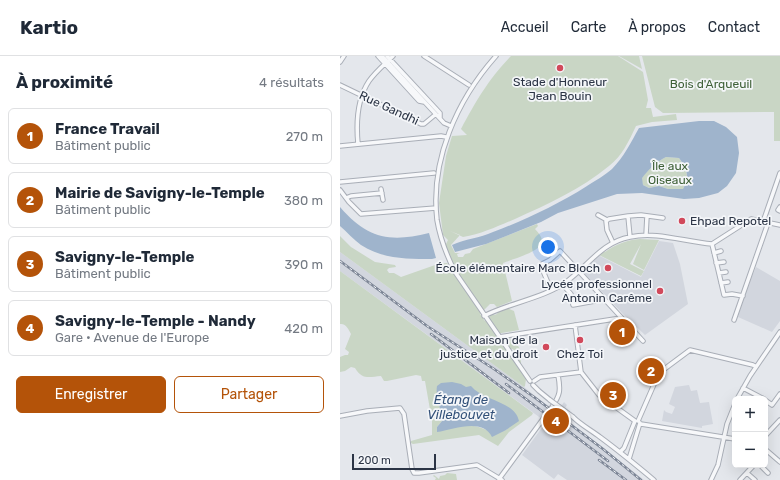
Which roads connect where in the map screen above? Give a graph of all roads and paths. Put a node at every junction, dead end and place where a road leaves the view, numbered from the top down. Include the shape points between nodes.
1 (344, 56) edge
2 (378, 56) edge
3 (382, 56) edge
4 (424, 56) edge
5 (496, 56) edge
6 (389, 59) edge
7 (340, 62) edge
8 (340, 85) edge
9 (469, 85) dead end
10 (362, 95) junction
11 (422, 96) junction
12 (424, 102) junction
13 (436, 114) junction
14 (440, 118) junction
15 (451, 126) junction
16 (446, 137) junction
17 (358, 144) junction
18 (340, 146) edge
19 (434, 173) dead end
20 (780, 173) edge
21 (340, 182) edge
22 (381, 188) dead end
23 (340, 190) edge
24 (382, 193) junction
25 (346, 198) junction
26 (383, 200) dead end
27 (780, 207) edge
28 (436, 208) junction
29 (780, 211) edge
30 (598, 215) dead end
31 (628, 216) junction
32 (647, 216) junction
33 (663, 218) dead end
34 (607, 220) junction
35 (765, 222) junction
36 (780, 225) edge
37 (646, 235) junction
38 (630, 236) junction
39 (613, 242) junction
40 (712, 244) junction
41 (721, 251) dead end
42 (714, 253) junction
43 (724, 262) dead end
44 (716, 263) junction
45 (578, 271) junction
46 (726, 272) dead end
47 (719, 273) junction
48 (728, 282) dead end
49 (721, 283) junction
50 (562, 284) junction
51 (551, 290) junction
52 (601, 296) junction
53 (742, 296) junction
54 (484, 316) junction
55 (621, 318) junction
56 (734, 320) dead end
57 (575, 325) junction
58 (780, 332) edge
59 (499, 337) junction
60 (643, 341) dead end
61 (756, 367) junction
62 (581, 372) junction
63 (558, 376) junction
64 (532, 382) junction
65 (742, 388) junction
66 (780, 394) edge
67 (738, 396) edge
68 (755, 396) edge
69 (768, 402) edge
70 (552, 407) tunnel mouth
71 (732, 413) edge
72 (340, 416) edge
73 (543, 419) tunnel mouth
74 (780, 420) edge
75 (638, 422) junction
76 (768, 432) edge
77 (724, 437) junction
78 (732, 438) edge
79 (620, 452) junction
80 (768, 453) edge
81 (629, 459) junction
82 (780, 462) edge
83 (751, 468) edge
84 (763, 468) edge
85 (747, 473) junction
86 (768, 473) dead end
87 (500, 479) edge
88 (654, 480) edge
89 (711, 480) edge
90 (740, 480) edge
91 (755, 480) edge

1 - 7 street
2 - 6 street
3 - 6 street
4 - 9 street
5 - 15 street via 491,58
6 - 10 street via 369,81
6 - 11 street
6 - 12 street via 420,101
8 - 10 street, Rue Gandhi
10 - 13 street, Rue Gandhi via 422,124
10 - 17 street via 357,118
11 - 12 street
11 - 14 street via 440,114
12 - 13 street
13 - 14 street
14 - 15 street
15 - 16 street
16 - 17 street
16 - 28 street via 439,171
17 - 18 street
19 - 21 street
20 - 35 street
22 - 24 street
23 - 25 street
24 - 25 street
24 - 26 street
25 - 28 street via 363,214
27 - 29 street
28 - 54 street via 449,261
30 - 34 street
31 - 32 street
31 - 34 street
31 - 38 street
32 - 33 street
32 - 37 street
34 - 39 street via 607,230
35 - 36 street
35 - 40 street via 751,219
35 - 53 street
37 - 38 street
37 - 40 street
38 - 39 street
39 - 45 street
40 - 42 street
41 - 42 street
42 - 44 street
43 - 44 street
44 - 47 street
45 - 50 street
45 - 51 street via 560,251 542,265
45 - 52 street
46 - 47 street
47 - 49 street
48 - 49 street
49 - 53 street via 724,295
50 - 51 street
50 - 52 street via 571,294 573,304 595,302
51 - 54 street
52 - 55 street
53 - 56 street
54 - 59 street
55 - 57 street
55 - 60 street
57 - 59 street
57 - 62 street
58 - 61 street
59 - 64 street
61 - 65 street
61 - 75 street via 690,350 659,373
62 - 63 street
62 - 75 street via 596,390
63 - 64 street via 540,377
63 - 70 street via 560,391
64 - 79 street, bridge via 550,400
65 - 67 street
65 - 68 street
66 - 69 street via 772,405
71 - 77 street
72 - 87 street via 401,409 414,473 477,465
73 - 87 street
74 - 76 street
75 - 77 street
75 - 79 street
75 - 81 street
77 - 78 street
77 - 89 street via 718,465
79 - 81 street
80 - 82 street
81 - 88 street
83 - 85 street
84 - 86 street
85 - 90 street
85 - 91 street

